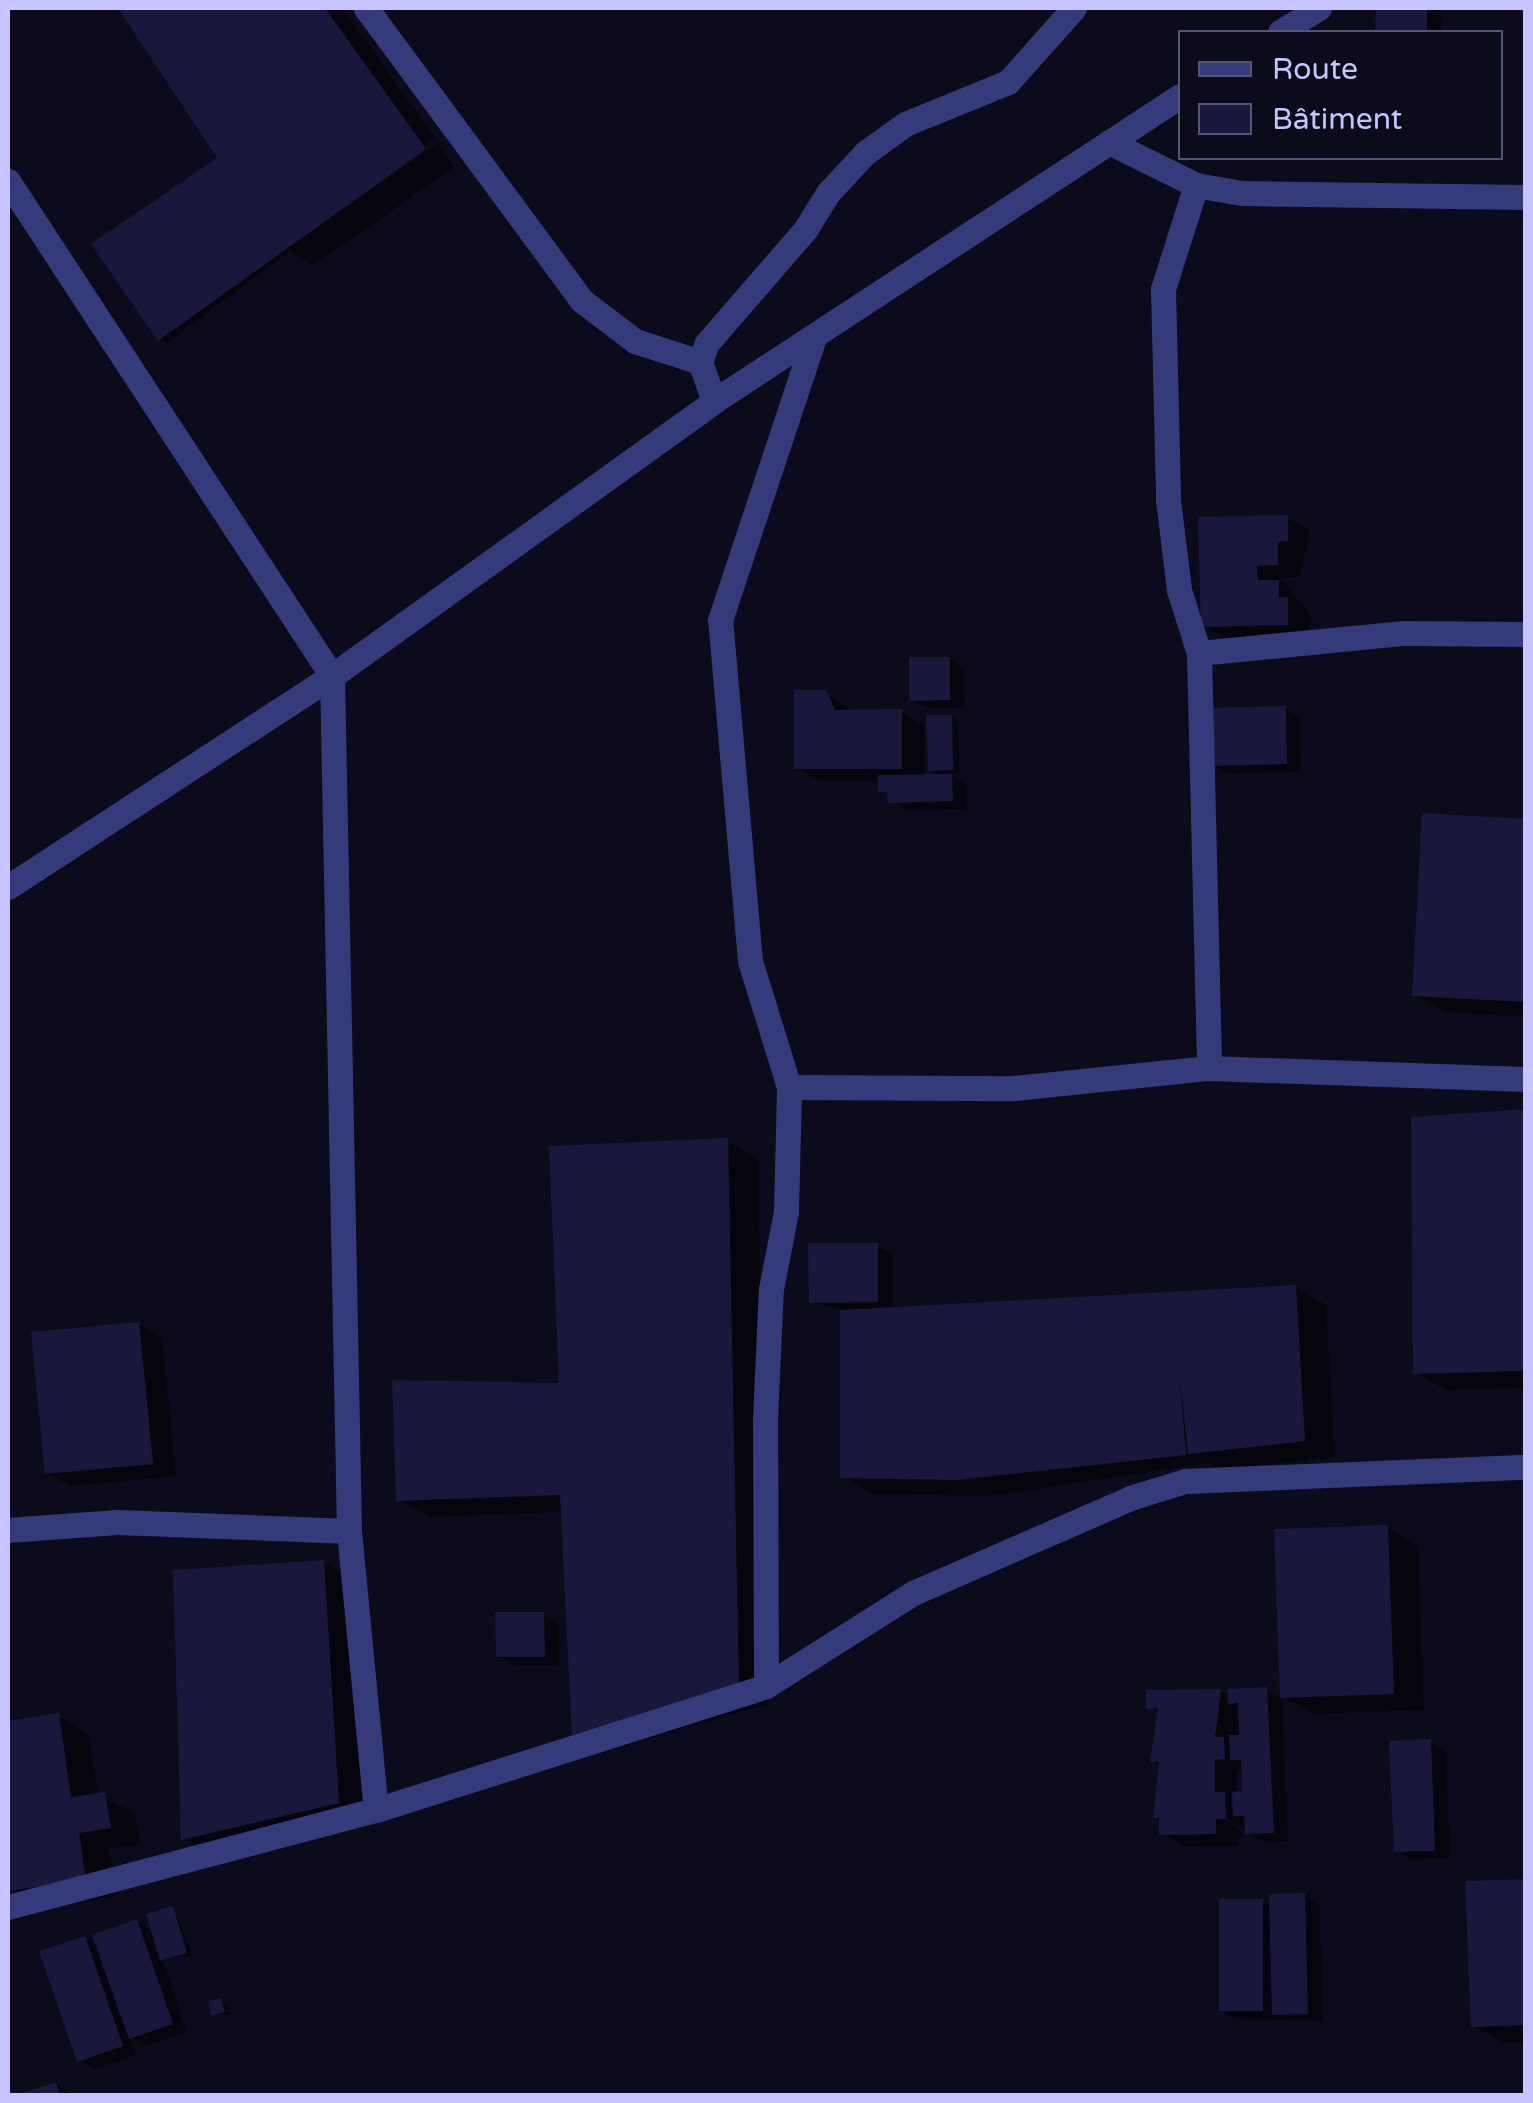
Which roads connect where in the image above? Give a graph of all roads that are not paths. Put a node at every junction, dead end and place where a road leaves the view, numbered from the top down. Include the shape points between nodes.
1 (366, 8) edge
2 (1074, 8) edge
3 (1319, 8) edge
4 (1283, 30) edge
5 (1178, 97) edge
6 (1109, 142) junction
7 (8, 181) edge
8 (1196, 186) junction
9 (1526, 198) edge
10 (814, 338) junction
11 (700, 362) junction
12 (714, 401) junction
13 (1526, 634) edge
14 (1199, 652) junction
15 (332, 676) junction
16 (8, 887) edge
17 (1208, 1068) junction
18 (1526, 1078) edge
19 (789, 1086) junction
20 (1526, 1467) edge
21 (8, 1530) edge
22 (349, 1531) junction
23 (766, 1686) junction
24 (376, 1810) junction
25 (8, 1907) edge

1 - 11 street via 581,300 634,341
2 - 11 street via 1008,82 905,124 865,153 707,342
3 - 4 street
5 - 6 street
6 - 8 street
6 - 10 street
7 - 15 street
8 - 9 street via 1242,193
8 - 14 street via 1163,289 1168,500 1179,590
10 - 12 street
10 - 19 street via 720,620 750,961
11 - 12 street
12 - 15 street
13 - 14 street via 1404,633
14 - 17 street
15 - 16 street
15 - 22 street
17 - 18 street
17 - 19 street via 1014,1088
19 - 23 street via 786,1212 771,1289 765,1419
20 - 23 street via 1185,1481 1130,1498 913,1593
21 - 22 street via 116,1522
22 - 24 street
23 - 24 street
24 - 25 street

